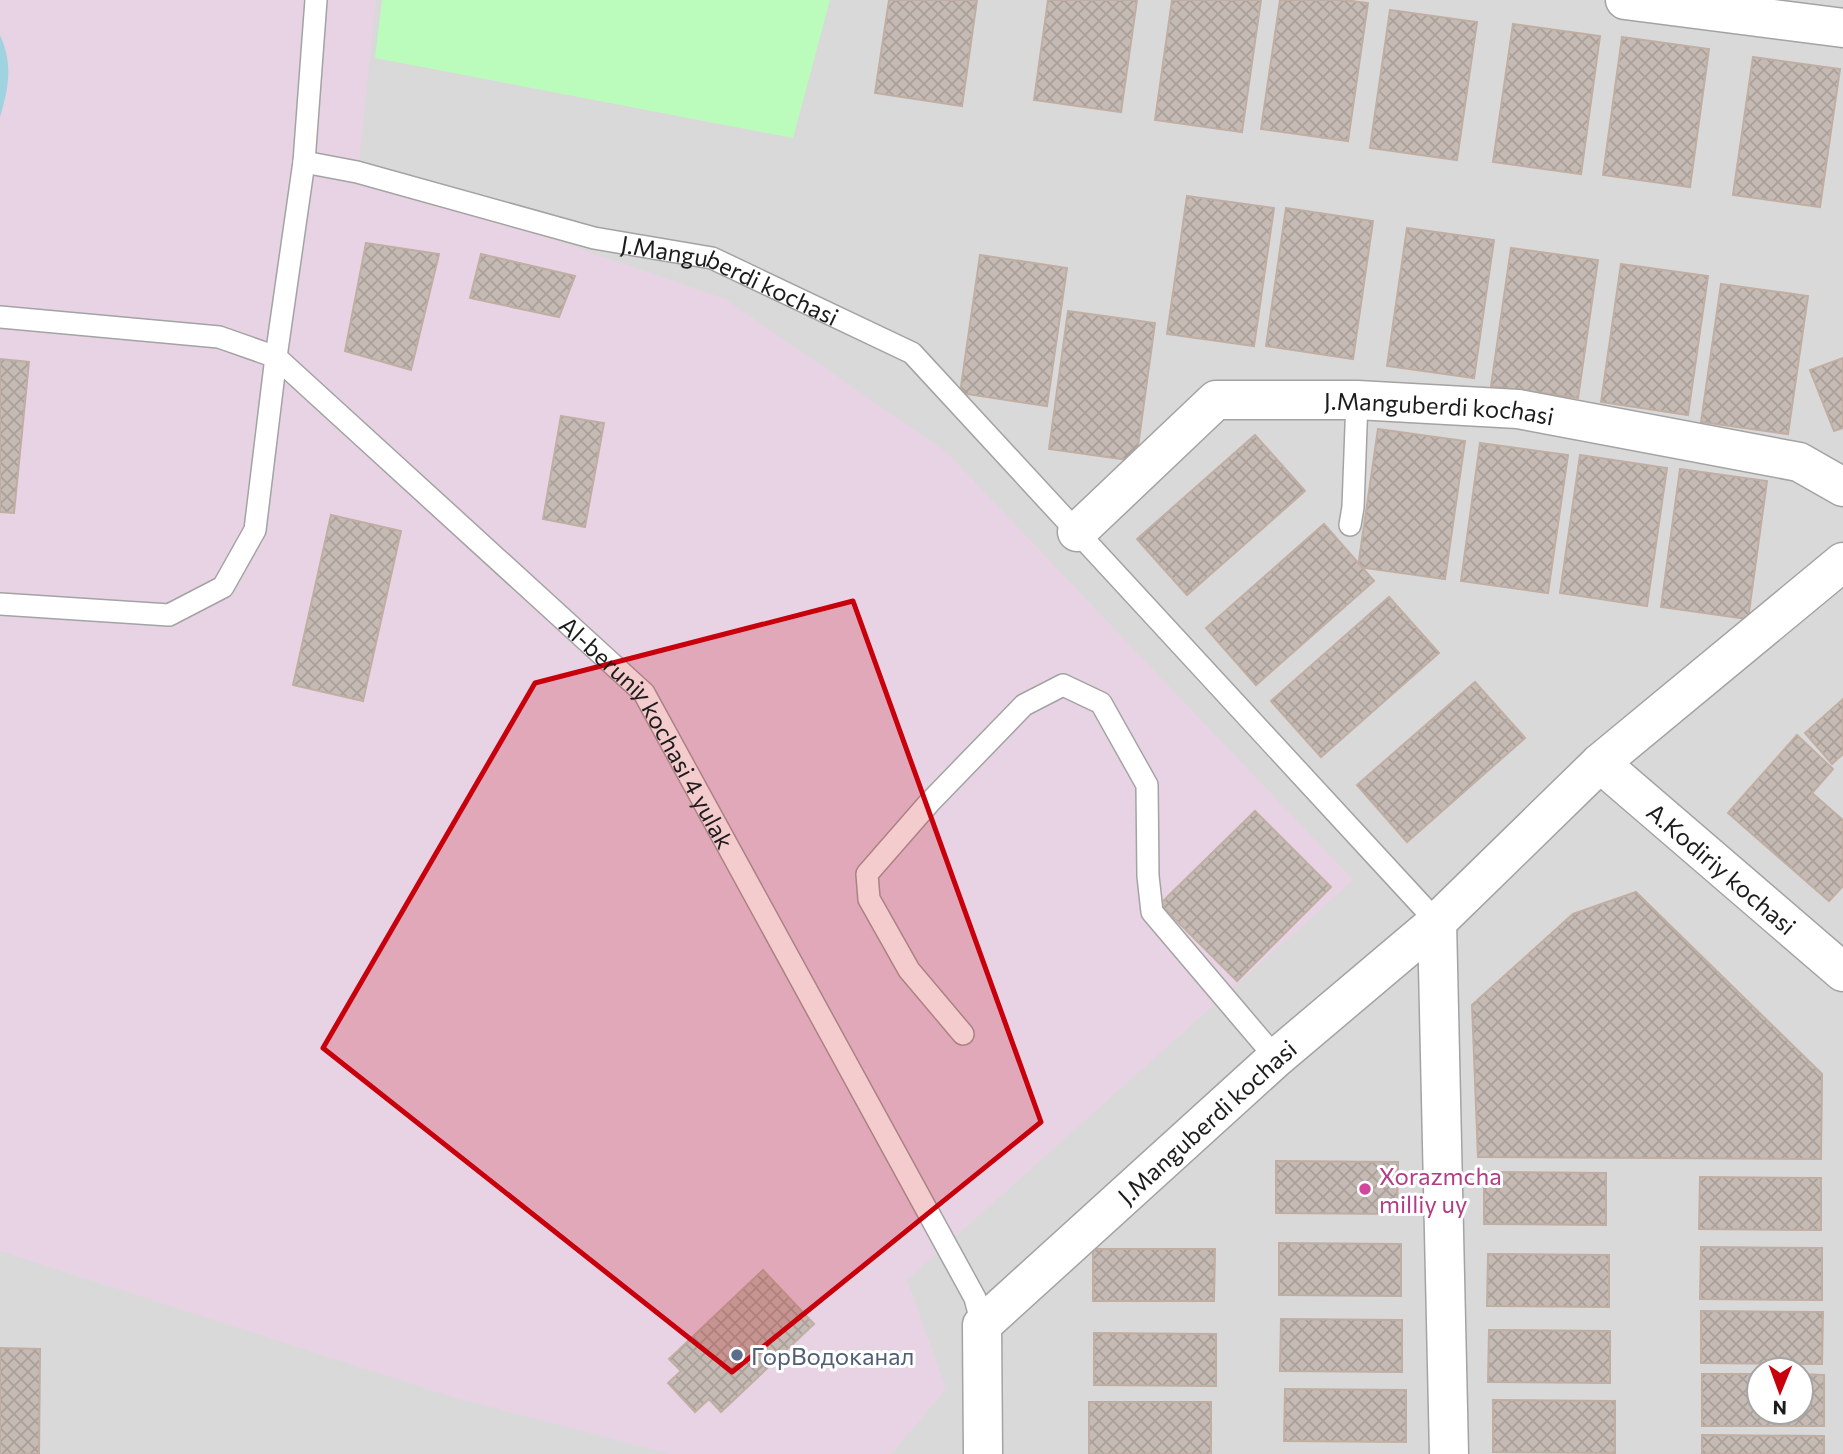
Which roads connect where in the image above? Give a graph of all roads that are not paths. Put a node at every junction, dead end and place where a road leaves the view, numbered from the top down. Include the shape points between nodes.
1 (316, 0) edge
2 (1625, 0) edge
3 (1843, 29) edge
4 (304, 162) junction
5 (0, 317) edge
6 (276, 357) junction
7 (1357, 400) junction
8 (1843, 487) edge
9 (1350, 525) dead end
10 (1077, 532) junction
11 (1843, 562) edge
12 (0, 604) edge
13 (1600, 762) junction
14 (1437, 922) junction
15 (1843, 972) edge
16 (963, 1034) dead end
17 (1276, 1058) junction
18 (982, 1325) junction
19 (982, 1454) edge
20 (1448, 1454) edge

1 - 4 lane
2 - 3 street
4 - 6 lane
4 - 10 lane, J.Manguberdi kochasi via 358,172 594,238 712,258 900,347 912,353
5 - 6 lane, Al-beruniy kochasi 4 yulak via 219,337
6 - 12 lane via 256,530 223,587 169,615
6 - 18 lane, Al-beruniy kochasi 4 yulak via 644,694 975,1298
7 - 8 street, J.Manguberdi kochasi via 1518,409 1799,462
7 - 9 lane
7 - 10 street, J.Manguberdi kochasi via 1216,400
10 - 14 lane, J.Manguberdi kochasi
11 - 13 street, J.Manguberdi kochasi
13 - 14 street, J.Manguberdi kochasi
13 - 15 street, A.Kodiriy kochasi
14 - 17 street, J.Manguberdi kochasi
14 - 20 street
16 - 17 lane via 909,970 869,899 867,874 1024,705 1063,685 1101,703 1147,785 1152,912
17 - 18 street, J.Manguberdi kochasi
18 - 19 street, Al-beruniy kochasi 4 yulak

